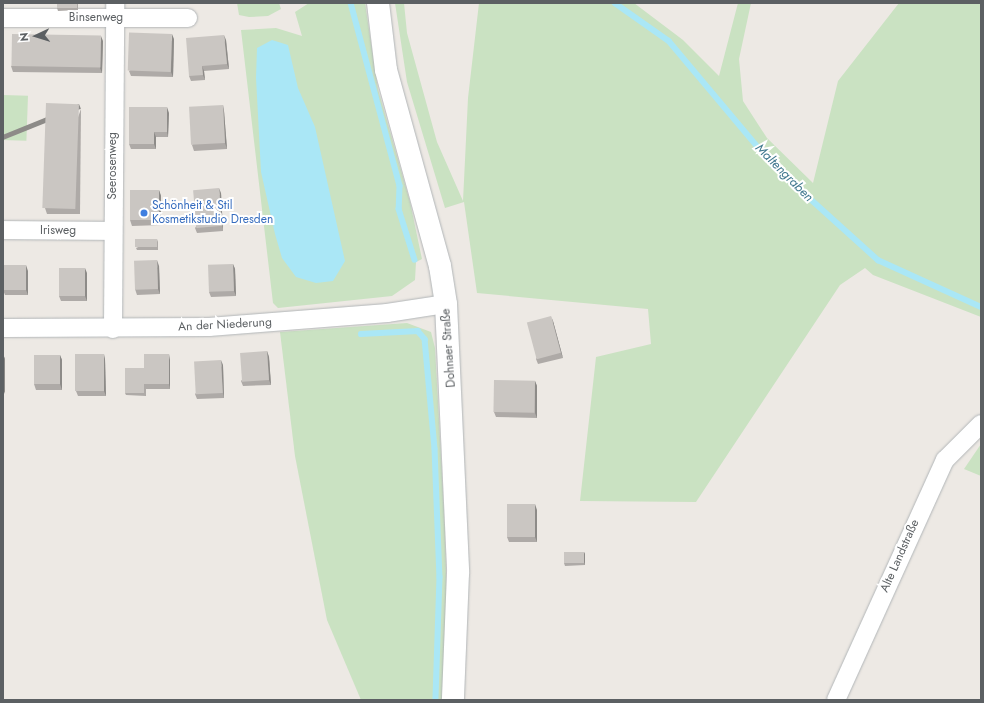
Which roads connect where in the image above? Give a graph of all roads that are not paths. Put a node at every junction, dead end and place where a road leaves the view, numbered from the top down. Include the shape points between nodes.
1 (378, 3) edge
2 (115, 10) edge
3 (3, 18) edge
4 (188, 18) dead end
5 (3, 230) edge
6 (113, 231) junction
7 (446, 304) junction
8 (3, 328) edge
9 (113, 328) junction
10 (981, 424) edge
11 (453, 700) edge
12 (836, 700) edge

1 - 7 main road, Dohnaer Straße via 386,70 436,250
2 - 3 street, Binsenweg
2 - 4 street, Binsenweg
2 - 6 street, Seerosenweg
5 - 6 street, Irisweg
6 - 9 street, Seerosenweg
7 - 9 street, An der Niederung via 387,313 224,326
7 - 11 main road, Dohnaer Straße via 458,565
8 - 9 street, An der Niederung
10 - 12 street, Alte Landstraße via 945,460

